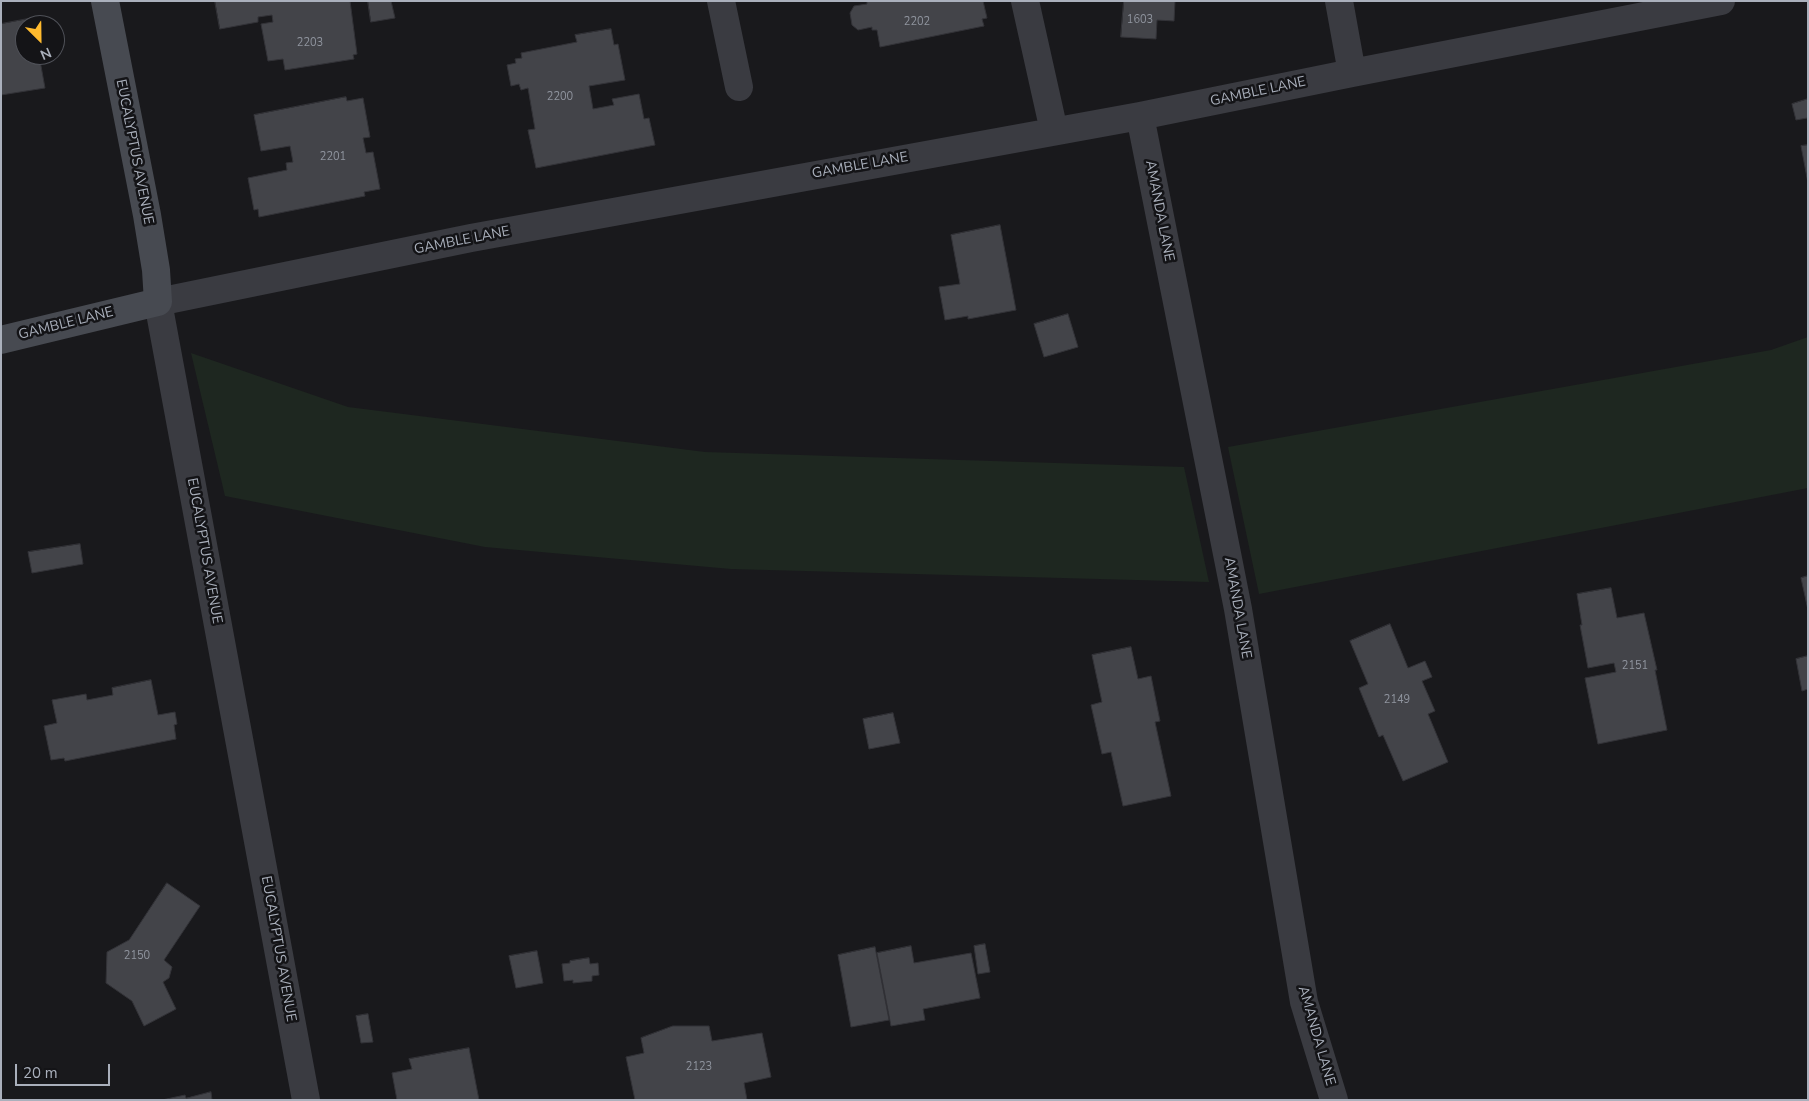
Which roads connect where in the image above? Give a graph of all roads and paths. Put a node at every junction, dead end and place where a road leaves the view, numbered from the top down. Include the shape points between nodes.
1 (105, 1) edge
2 (721, 1) edge
3 (1025, 1) edge
4 (1338, 1) edge
5 (1721, 1) edge
6 (1648, 8) edge
7 (1352, 73) junction
8 (739, 87) dead end
9 (1140, 116) junction
10 (1054, 131) junction
11 (158, 302) junction
12 (1, 340) edge
13 (306, 1100) edge
14 (1334, 1100) edge

1 - 11 street, EUCALYPTUS AVENUE via 147,215
2 - 8 street
3 - 10 street
4 - 7 street
5 - 6 street, GAMBLE LANE
6 - 7 street, GAMBLE LANE
7 - 9 street, GAMBLE LANE
9 - 10 street, GAMBLE LANE
9 - 14 street, AMANDA LANE via 1238,609 1304,1002
10 - 11 street, GAMBLE LANE via 471,238
11 - 12 street, GAMBLE LANE
11 - 13 street, EUCALYPTUS AVENUE

